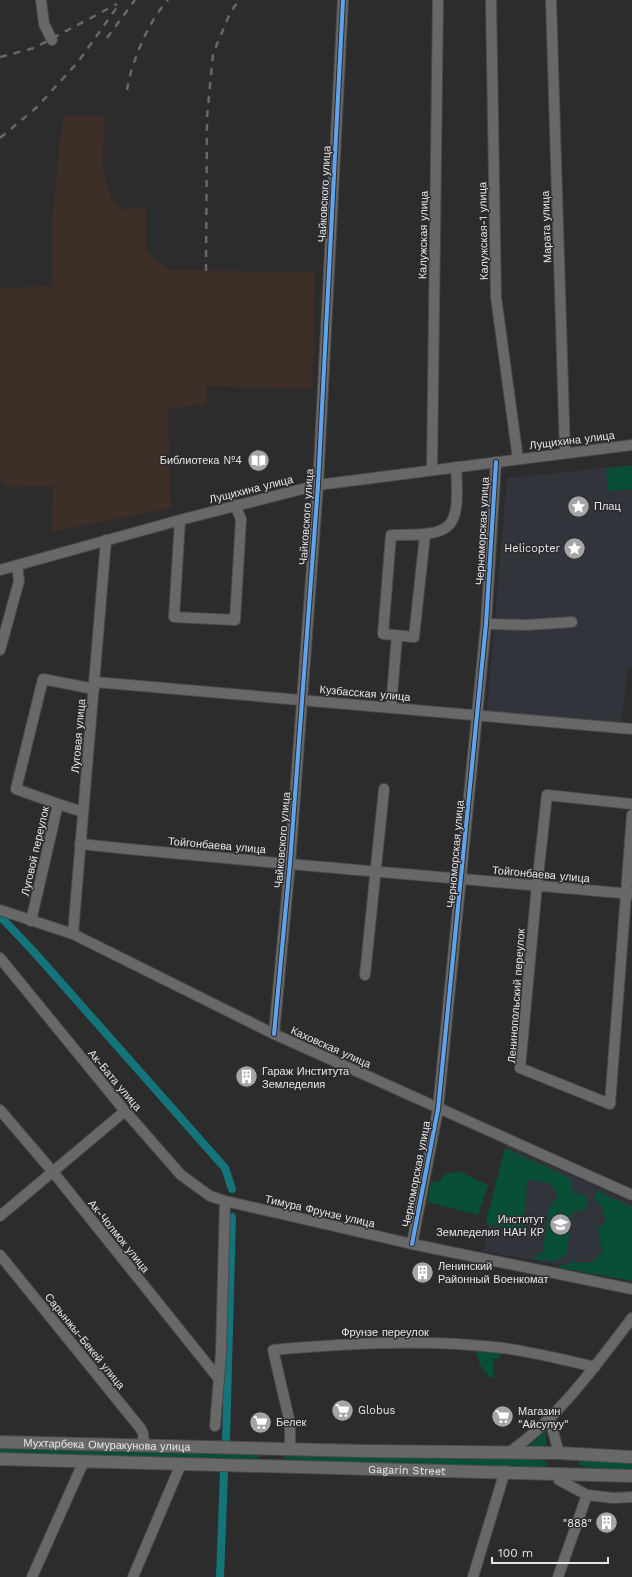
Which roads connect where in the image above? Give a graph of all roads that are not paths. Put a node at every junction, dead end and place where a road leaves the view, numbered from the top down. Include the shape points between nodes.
1 (41, 0) edge
2 (344, 0) edge
3 (438, 0) edge
4 (491, 0) edge
5 (551, 0) edge
6 (52, 40) dead end
7 (632, 445) edge
8 (565, 453) junction
9 (518, 459) junction
10 (496, 462) junction
11 (456, 467) junction
12 (432, 470) junction
13 (318, 485) junction
14 (235, 505) junction
15 (180, 520) junction
16 (425, 535) junction
17 (106, 540) junction
18 (17, 565) junction
19 (0, 570) edge
20 (572, 622) dead end
21 (486, 624) junction
22 (397, 636) junction
23 (0, 650) edge
24 (95, 686) junction
25 (302, 699) junction
26 (391, 707) junction
27 (476, 716) junction
28 (632, 729) edge
29 (384, 789) dead end
30 (58, 804) junction
31 (632, 804) edge
32 (83, 812) junction
33 (632, 815) edge
34 (80, 844) junction
35 (290, 863) junction
36 (376, 870) junction
37 (462, 878) junction
38 (537, 885) junction
39 (629, 894) edge
40 (0, 910) edge
41 (31, 921) junction
42 (73, 934) junction
43 (0, 958) edge
44 (365, 975) dead end
45 (274, 1034) junction
46 (438, 1109) junction
47 (0, 1110) edge
48 (125, 1111) junction
49 (53, 1172) junction
50 (632, 1194) edge
51 (224, 1201) junction
52 (0, 1216) edge
53 (412, 1244) junction
54 (0, 1255) edge
55 (632, 1288) edge
56 (632, 1318) edge
57 (595, 1367) junction
58 (219, 1379) junction
59 (549, 1417) junction
60 (215, 1426) dead end
61 (0, 1442) edge
62 (144, 1445) junction
63 (215, 1447) joint
64 (290, 1449) junction
65 (508, 1453) junction
66 (559, 1453) junction
67 (632, 1457) edge
68 (0, 1459) edge
69 (84, 1461) junction
70 (181, 1464) junction
71 (505, 1471) junction
72 (560, 1473) junction
73 (632, 1476) edge
74 (587, 1495) junction
75 (632, 1497) edge
76 (32, 1577) edge
77 (133, 1577) edge
78 (473, 1577) edge
79 (558, 1577) edge

1 - 6 street via 44,24
2 - 13 street, Чайковского улица
3 - 12 street, Калужская улица
4 - 9 street, Калужская-1 улица via 496,297
5 - 8 street, Марата улица
7 - 8 street, Лущихина улица
8 - 9 street, Лущихина улица
9 - 10 street, Лущихина улица
10 - 11 street, Лущихина улица
10 - 21 street, Черноморская улица
11 - 12 street, Лущихина улица
11 - 16 street via 457,499 452,522 445,529
12 - 13 street, Лущихина улица
13 - 14 street, Лущихина улица
13 - 25 street, Чайковского улица
14 - 15 street, Лущихина улица
14 - 15 street via 241,519 235,620 174,617
15 - 17 street, Лущихина улица
16 - 22 street via 414,637
16 - 22 street via 391,535 383,634
17 - 18 street, Лущихина улица
17 - 24 street, Луговая улица
18 - 19 street, Лущихина улица
18 - 23 street via 18,581
20 - 21 street
21 - 27 street, Черноморская улица
22 - 26 street
24 - 25 street, Кузбасская улица
24 - 30 street, Луговой переулок via 43,679 16,789
24 - 32 street, Луговая улица
25 - 26 street, Кузбасская улица
25 - 35 street, Чайковского улица
26 - 27 street, Кузбасская улица
27 - 28 street, Кузбасская улица
27 - 37 street, Черноморская улица
29 - 36 street
30 - 32 street
30 - 41 street, Луговой переулок
31 - 38 street, Ленинопольский переулок via 547,795
32 - 34 street, Луговая улица
33 - 39 street, Ленинопольский переулок
34 - 35 street, Тойгонбаева улица
34 - 42 street, Луговая улица
35 - 36 street, Тойгонбаева улица
35 - 45 street, Чайковского улица
36 - 37 street, Тойгонбаева улица
36 - 44 street
37 - 38 street, Тойгонбаева улица
37 - 46 street, Черноморская улица
38 - 39 street, Тойгонбаева улица
38 - 39 street, Ленинопольский переулок via 520,1068 610,1104
40 - 41 street, Каховская улица
41 - 42 street, Каховская улица
42 - 45 street, Каховская улица
43 - 48 street, Ак-Бата улица
45 - 46 street, Каховская улица
46 - 50 street, Каховская улица
46 - 53 street, Черноморская улица
47 - 49 street, Ак-Чолмок улица
48 - 49 street
48 - 51 street, Ак-Бата улица via 181,1175 210,1196
49 - 52 street
49 - 58 street, Ак-Чолмок улица
51 - 53 street, Тимура Фрунзе улица
51 - 58 street
53 - 55 street, Тимура Фрунзе улица
54 - 62 street, Сарынжы-Бекей улица via 141,1429
56 - 57 street
57 - 59 street
57 - 64 street, Фрунзе переулок via 504,1348 415,1343 336,1344 273,1350 290,1423
58 - 60 street
59 - 65 street
59 - 66 street
61 - 62 main road, Мухтарбека Омуракунова улица
62 - 63 main road, Мухтарбека Омуракунова улица
63 - 64 main road, Gagarin Street
64 - 65 main road, Gagarin Street
65 - 66 main road, Gagarin Street
66 - 67 main road, Gagarin Street
66 - 72 main road
68 - 69 main road, Мухтарбека Омуракунова улица
69 - 70 main road, Мухтарбека Омуракунова улица
69 - 76 street
70 - 71 main road, Gagarin Street
70 - 77 street
71 - 72 main road, Gagarin Street
71 - 78 street
72 - 73 main road, Gagarin Street
72 - 74 street via 559,1480
74 - 75 street
74 - 79 street

